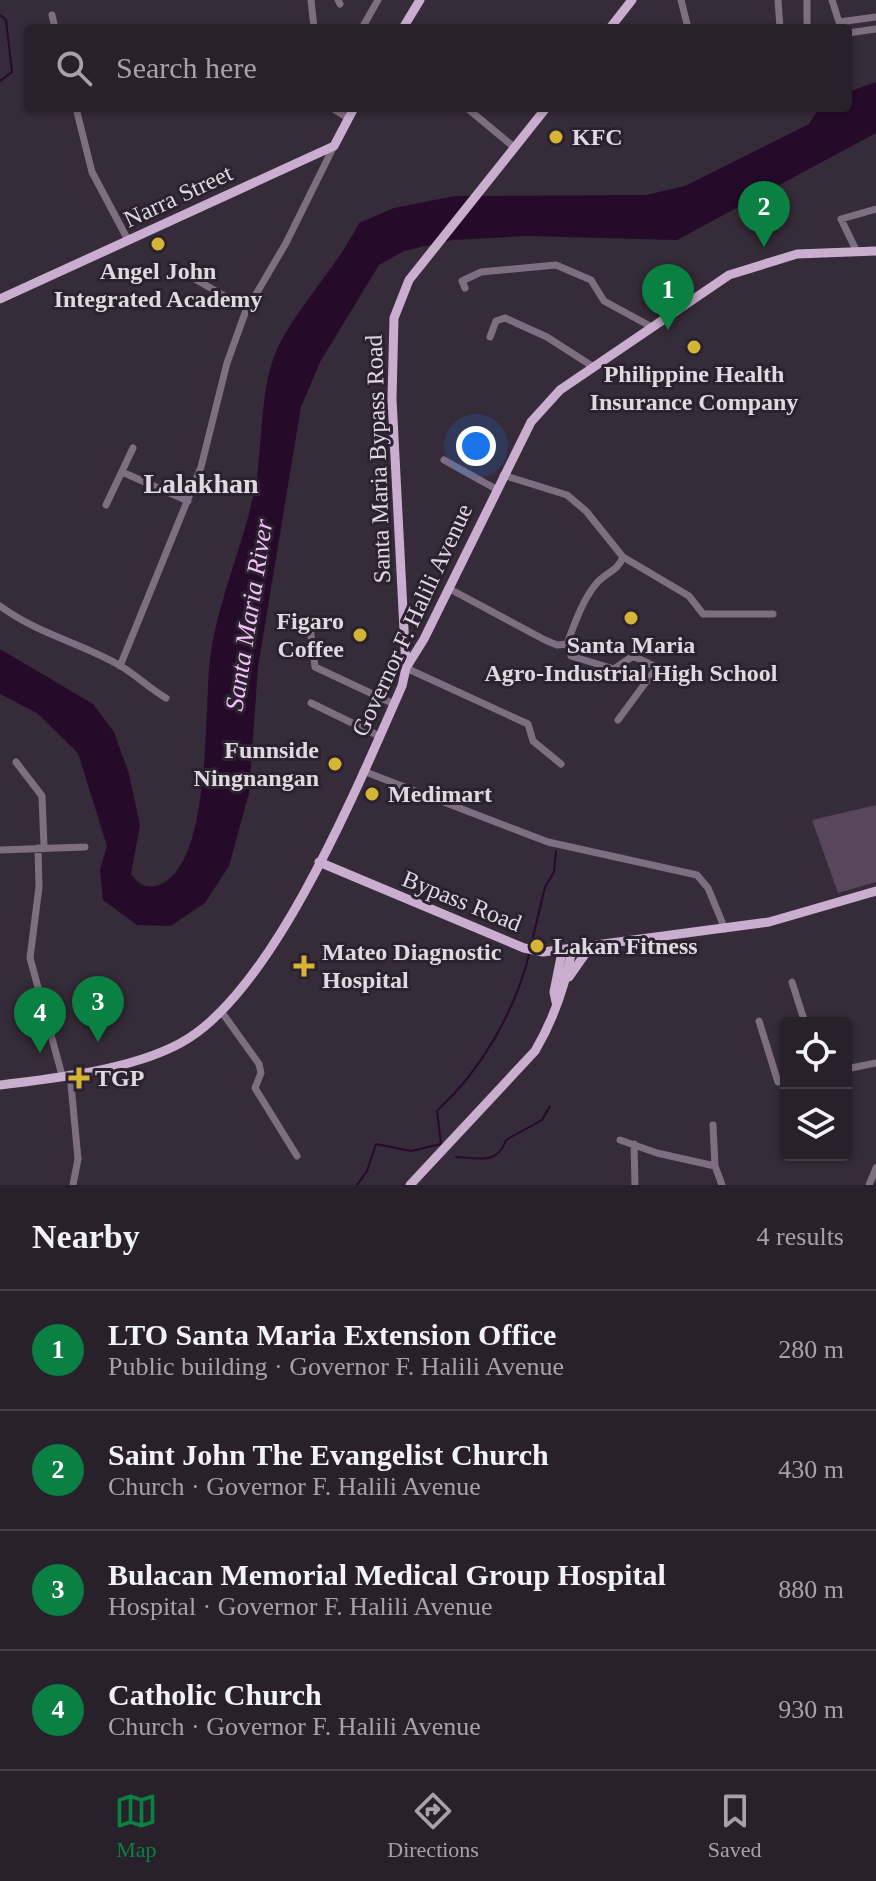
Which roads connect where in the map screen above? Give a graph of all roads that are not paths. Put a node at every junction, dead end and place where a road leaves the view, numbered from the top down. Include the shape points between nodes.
1 (311, 0) edge
2 (378, 0) edge
3 (420, 0) edge
4 (632, 0) edge
5 (681, 0) edge
6 (778, 0) edge
7 (807, 0) edge
8 (832, 0) edge
9 (52, 15) dead end
10 (876, 17) edge
11 (54, 24) edge
12 (314, 24) edge
13 (364, 24) edge
14 (405, 24) edge
15 (613, 24) edge
16 (687, 24) edge
17 (780, 24) edge
18 (807, 24) edge
19 (876, 29) edge
20 (852, 32) edge
21 (79, 112) edge
22 (338, 112) edge
23 (352, 112) edge
24 (471, 112) edge
25 (543, 112) edge
26 (348, 118) junction
27 (334, 146) junction
28 (511, 152) junction
29 (876, 209) edge
30 (128, 240) junction
31 (876, 251) edge
32 (857, 252) junction
33 (188, 275) dead end
34 (465, 288) dead end
35 (0, 299) edge
36 (247, 309) junction
37 (650, 326) junction
38 (490, 337) dead end
39 (592, 366) junction
40 (133, 448) dead end
41 (444, 460) dead end
42 (122, 472) junction
43 (503, 475) junction
44 (496, 489) junction
45 (188, 501) junction
46 (106, 505) dead end
47 (623, 557) junction
48 (448, 588) junction
49 (0, 606) edge
50 (773, 614) dead end
51 (309, 619) dead end
52 (567, 644) junction
53 (120, 666) junction
54 (657, 667) junction
55 (406, 668) junction
56 (683, 680) dead end
57 (166, 698) dead end
58 (311, 703) dead end
59 (394, 704) junction
60 (618, 720) dead end
61 (379, 736) junction
62 (16, 762) dead end
63 (561, 764) dead end
64 (363, 771) junction
65 (41, 847) junction
66 (85, 847) dead end
67 (0, 850) edge
68 (319, 862) junction
69 (876, 891) edge
70 (725, 929) junction
71 (590, 947) junction
72 (567, 951) junction
73 (567, 980) junction
74 (792, 982) dead end
75 (556, 1002) junction
76 (221, 1011) junction
77 (803, 1017) edge
78 (759, 1021) dead end
79 (876, 1063) edge
80 (852, 1068) edge
81 (66, 1075) junction
82 (780, 1082) edge
83 (0, 1085) edge
84 (713, 1125) dead end
85 (620, 1140) dead end
86 (634, 1144) junction
87 (297, 1156) dead end
88 (715, 1166) junction
89 (876, 1168) edge
90 (73, 1185) edge
91 (410, 1185) edge
92 (635, 1185) edge
93 (722, 1185) edge
94 (869, 1185) edge

1 - 12 street
2 - 13 street
3 - 14 main road
4 - 15 main road
5 - 16 street
6 - 17 street
7 - 18 street
8 - 10 street via 839,22
9 - 11 street
19 - 20 street
21 - 30 street via 92,172
22 - 26 street
23 - 26 main road
24 - 28 street
25 - 28 main road, Santa Maria Bypass Road
26 - 27 main road
27 - 30 main road, Narra Street
27 - 36 street
28 - 55 main road, Santa Maria Bypass Road via 400,295 391,341
29 - 32 street via 841,219
30 - 35 main road, Narra Street
31 - 32 main road, Governor F. Halili Avenue
32 - 37 main road, Governor F. Halili Avenue via 797,254 760,263 729,275
33 - 36 street
34 - 37 street via 462,281 481,272 556,265 591,280 604,301
36 - 45 street
37 - 39 main road, Governor F. Halili Avenue
38 - 39 street via 496,321 505,318
39 - 43 main road, Governor F. Halili Avenue via 539,412
40 - 42 street
41 - 44 street
42 - 45 street
42 - 46 street
43 - 44 main road, Governor F. Halili Avenue
43 - 47 street via 567,495
44 - 48 main road, Governor F. Halili Avenue
45 - 53 street
47 - 50 street via 689,596 703,614
47 - 52 street via 620,567 595,585
48 - 52 street via 545,640
48 - 55 main road, Governor F. Halili Avenue
49 - 53 street via 29,627
51 - 59 street via 315,667
52 - 54 street via 571,656 600,666 620,667 630,656
53 - 57 street
54 - 56 street
54 - 60 street
55 - 59 main road, Governor F. Halili Avenue
55 - 63 street via 528,724 533,741
58 - 61 street
59 - 61 main road, Governor F. Halili Avenue
61 - 64 main road, Governor F. Halili Avenue
62 - 65 street via 42,796
64 - 68 main road, Governor F. Halili Avenue
64 - 70 street via 548,842 697,875
65 - 66 street
65 - 67 street
65 - 81 street via 30,958
68 - 72 main road, Bypass Road via 528,950
68 - 76 main road, Governor F. Halili Avenue via 283,927
69 - 70 main road, Bypass Road via 811,912
70 - 71 main road, Bypass Road
71 - 72 main road, Bypass Road
71 - 73 main road
72 - 73 main road
72 - 75 main road via 554,992
73 - 75 main road
74 - 77 street
75 - 91 main road via 535,1051
76 - 81 main road, Governor F. Halili Avenue via 162,1052
76 - 87 street via 259,1064 255,1088
78 - 82 street
79 - 80 street
81 - 83 main road, Governor F. Halili Avenue
81 - 90 street via 78,1159
84 - 88 street
85 - 86 street
86 - 88 street
86 - 92 street
88 - 93 street
89 - 94 street

